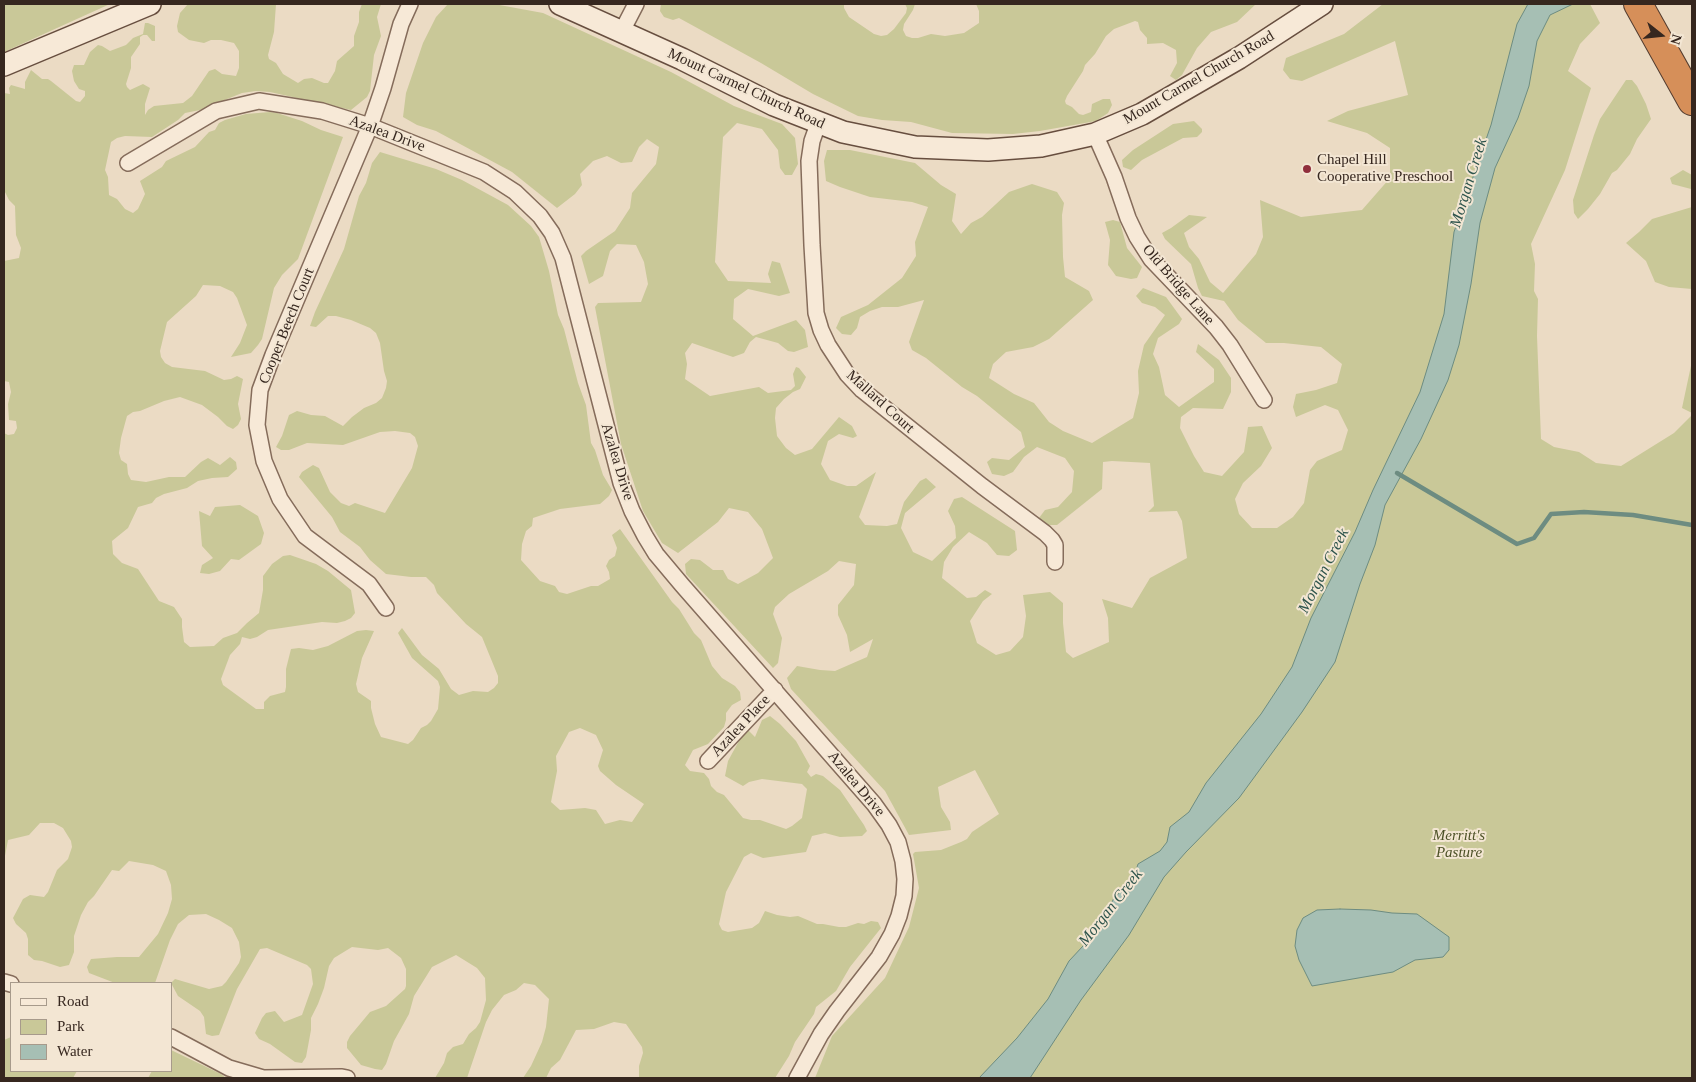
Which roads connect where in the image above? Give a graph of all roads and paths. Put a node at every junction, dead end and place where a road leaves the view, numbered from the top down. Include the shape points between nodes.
1 (150, 4) edge
2 (400, 4) edge
3 (410, 4) edge
4 (560, 4) edge
5 (636, 4) edge
6 (1322, 4) edge
7 (1642, 10) edge
8 (401, 24) junction
9 (622, 31) junction
10 (4, 65) edge
11 (1692, 101) edge
12 (818, 124) junction
13 (370, 126) junction
14 (1095, 134) junction
15 (128, 163) dead end
16 (1264, 400) dead end
17 (1055, 562) dead end
18 (386, 608) dead end
19 (775, 690) junction
20 (708, 761) dead end
21 (172, 1038) edge
22 (347, 1078) edge
23 (797, 1078) edge

1 - 10 main road
2 - 8 street
3 - 8 street
4 - 9 main road, Mount Carmel Church Road
5 - 9 street
6 - 14 main road, Mount Carmel Church Road via 1226,66 1142,114
7 - 11 highway
8 - 13 street, Cooper Beech Court
9 - 12 main road, Mount Carmel Church Road
12 - 14 main road, Mount Carmel Church Road via 886,142 951,149 1041,146
12 - 17 street, Mallard Court via 809,161 812,246 816,313 828,345 862,390 1045,533 1055,545
13 - 15 street, Azalea Drive via 322,111 259,100 216,111
13 - 18 street, Cooper Beech Court via 273,355 260,390 256,425 264,461 276,491 304,536 369,584
13 - 19 street, Azalea Drive via 484,172 516,192 540,216 563,258 611,451 632,511 656,554
14 - 16 street, Old Bridge Lane via 1137,237 1151,259 1230,345
19 - 20 street, Azalea Place
19 - 23 street, Azalea Drive via 889,825 898,842 905,879 904,896 892,934 879,957 826,1026
21 - 22 street via 229,1068 263,1078

